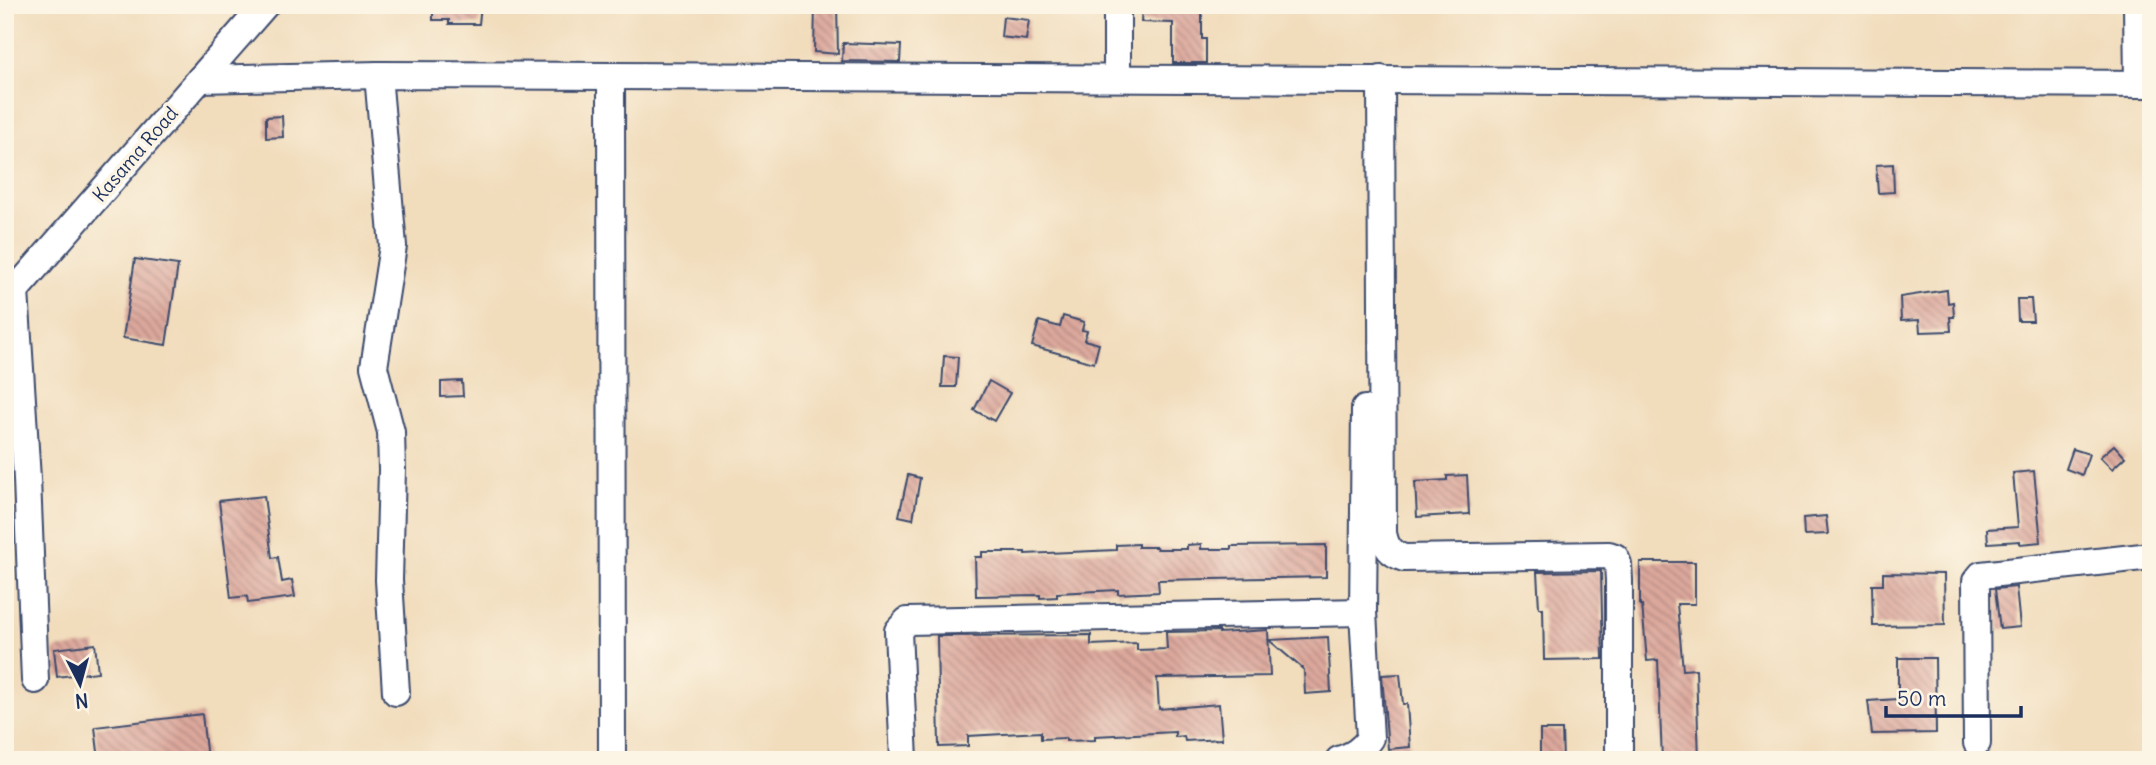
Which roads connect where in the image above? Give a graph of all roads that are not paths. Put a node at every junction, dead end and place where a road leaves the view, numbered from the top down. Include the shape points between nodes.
1 (265, 5) edge
2 (1117, 5) edge
3 (2137, 5) edge
4 (378, 75) junction
5 (611, 76) junction
6 (1116, 78) junction
7 (200, 79) junction
8 (1374, 79) junction
9 (2144, 84) edge
10 (10, 296) edge
11 (2151, 556) edge
12 (1363, 612) junction
13 (35, 680) dead end
14 (396, 692) dead end
15 (1978, 743) dead end
16 (1619, 759) edge
17 (612, 760) edge
18 (904, 760) edge
19 (1339, 760) edge

1 - 7 street, Kasama Road
2 - 6 street
3 - 9 street
4 - 5 street
4 - 7 street
4 - 14 street via 393,246 374,367 391,432 389,580
5 - 6 street
5 - 17 street
6 - 8 street
7 - 10 street, Kasama Road
8 - 9 street
8 - 12 street
8 - 16 street via 1385,546 1404,558 1615,557 1619,580
10 - 13 street via 27,479
11 - 15 street via 1981,575 1976,581
12 - 18 street via 907,621 898,631
12 - 19 street via 1370,738 1363,748

